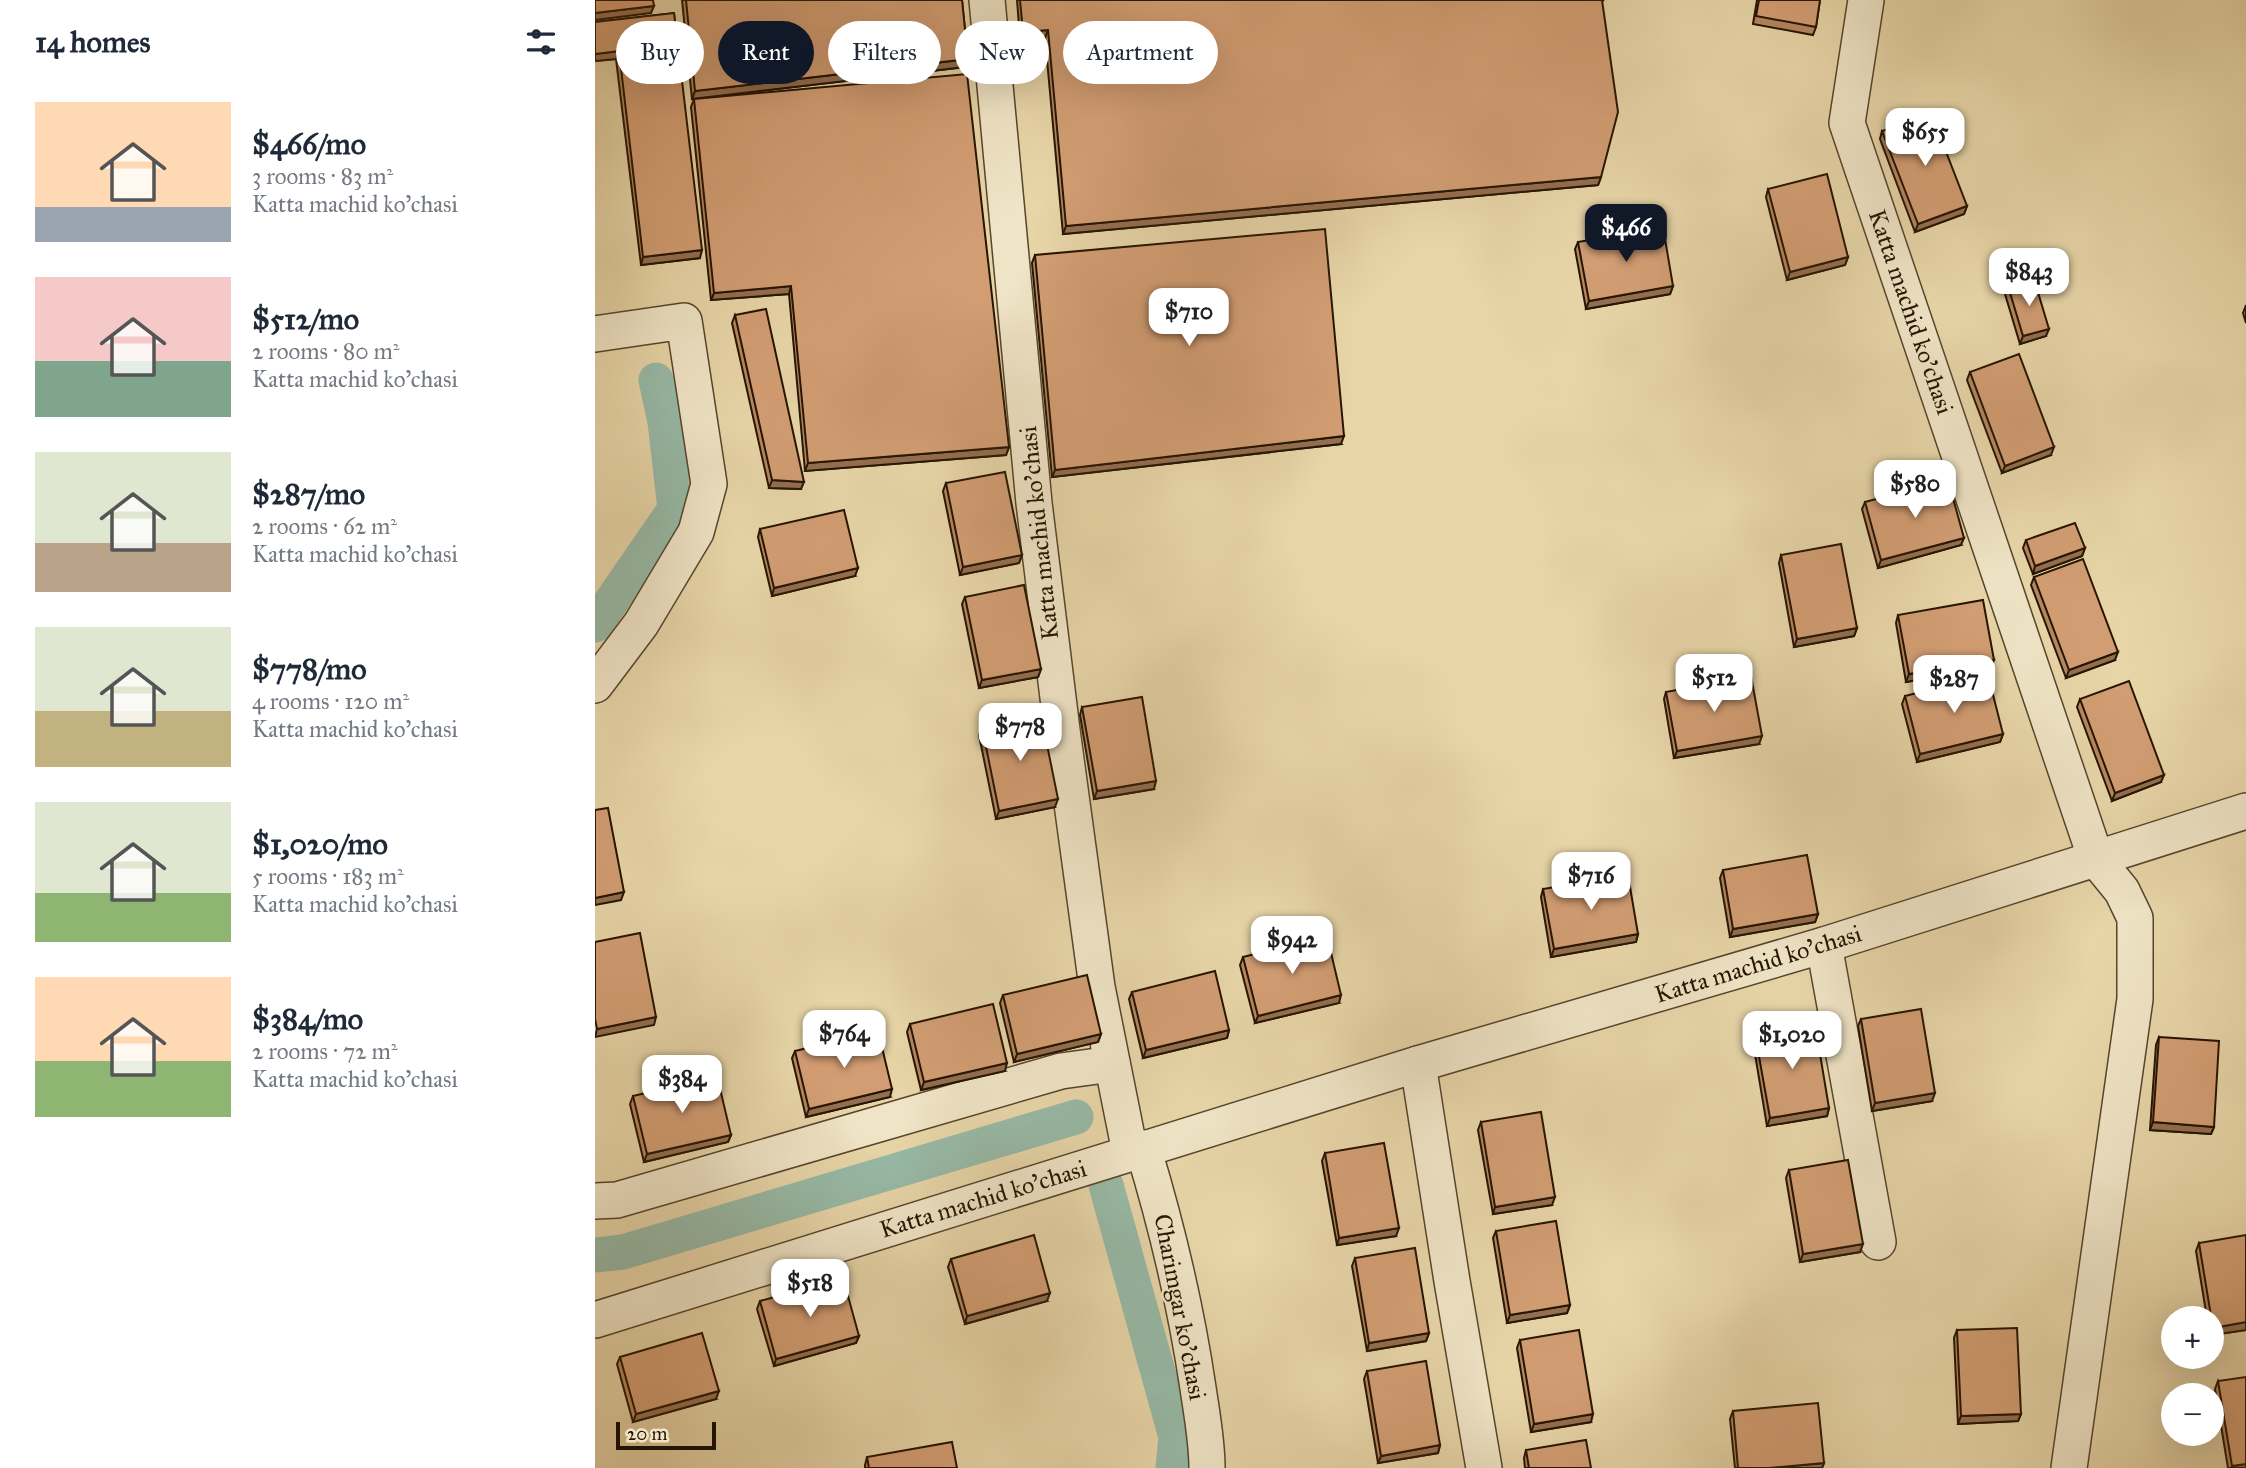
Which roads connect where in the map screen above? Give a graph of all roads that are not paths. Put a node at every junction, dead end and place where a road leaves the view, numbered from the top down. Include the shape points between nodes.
1 (987, 0) edge
2 (1866, 0) edge
3 (595, 334) edge
4 (595, 685) edge
5 (2246, 811) edge
6 (2096, 859) junction
7 (1824, 945) junction
8 (1112, 1063) junction
9 (1418, 1064) junction
10 (1137, 1150) junction
11 (595, 1200) edge
12 (1878, 1242) dead end
13 (595, 1320) edge
14 (1207, 1468) edge
15 (1485, 1468) edge
16 (2069, 1468) edge

1 - 8 street, Katta machid ko'chasi via 1034,503 1097,987
2 - 6 street, Katta machid ko'chasi via 1847,123
3 - 4 street via 684,321 709,484 696,532 641,624
5 - 6 street, Katta machid ko'chasi
6 - 7 street, Katta machid ko'chasi
6 - 16 street, Katta machid ko'chasi via 2122,891 2135,918 2135,999
7 - 9 street, Katta machid ko'chasi
7 - 12 street
8 - 10 street, Katta machid ko'chasi
8 - 11 street via 1061,1071 617,1200
9 - 10 street, Katta machid ko'chasi
9 - 15 street
10 - 13 street, Katta machid ko'chasi
10 - 14 street, Charimgar ko'chasi via 1162,1211 1191,1338

